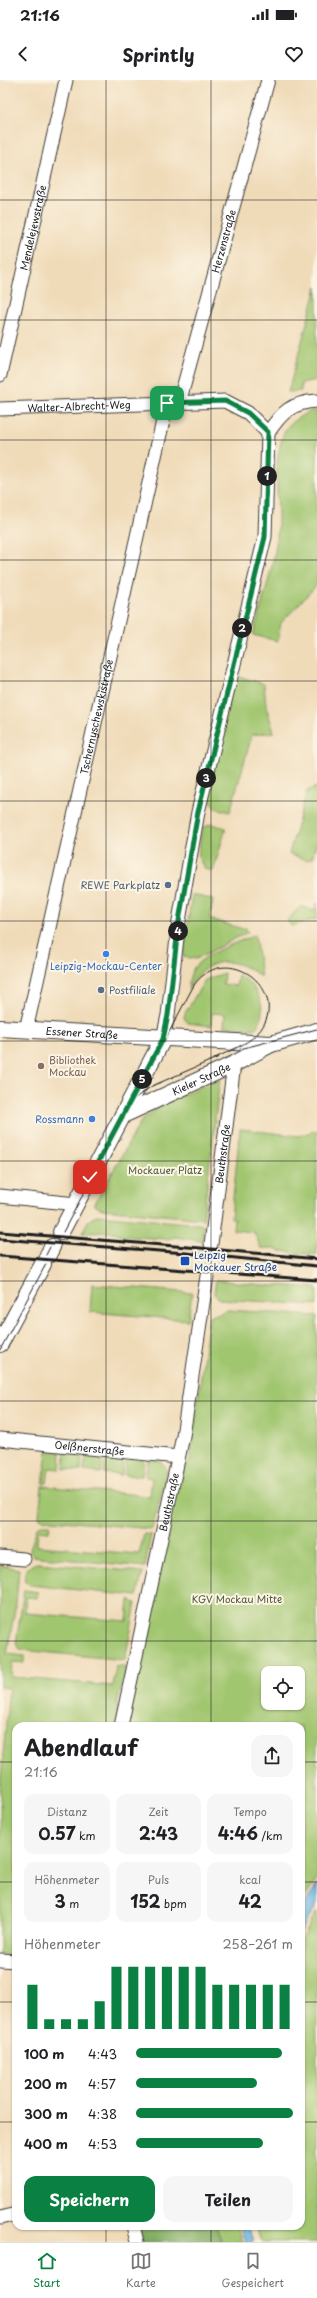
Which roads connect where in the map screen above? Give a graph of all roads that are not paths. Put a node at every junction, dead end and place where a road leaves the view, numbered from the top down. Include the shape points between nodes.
1 (66, 80) edge
2 (268, 80) edge
3 (0, 375) edge
4 (317, 401) edge
5 (173, 403) junction
6 (0, 409) edge
7 (268, 432) junction
8 (0, 1028) edge
9 (26, 1030) junction
10 (317, 1031) edge
11 (163, 1039) junction
12 (271, 1044) junction
13 (234, 1064) junction
14 (127, 1113) junction
15 (0, 1196) edge
16 (76, 1204) junction
17 (61, 1232) dead end
18 (211, 1244) tunnel mouth
19 (48, 1255) dead end
20 (207, 1276) tunnel mouth
21 (0, 1344) edge
22 (0, 1439) edge
23 (178, 1457) junction
24 (0, 1557) edge
25 (24, 1558) dead end
26 (122, 1722) edge
27 (0, 1960) edge
28 (12, 1961) edge
29 (12, 2215) edge
30 (0, 2218) edge
31 (134, 2230) edge
32 (137, 2242) edge

1 - 3 street, Mendelejewstraße
2 - 5 street, Herzenstraße
4 - 7 street via 292,405 279,415
5 - 6 street, Walter-Albrecht-Weg
5 - 7 street, Walter-Albrecht-Weg via 225,401 248,413
5 - 9 street, Tschernyschewskistraße
7 - 11 street via 265,537 198,812 179,921
8 - 9 main road, Essener Straße
9 - 11 main road, Essener Straße
10 - 12 main road, Kieler Straße
11 - 12 main road, Kieler Straße
11 - 14 main road
12 - 13 main road, Kieler Straße
13 - 14 main road, Kieler Straße
13 - 18 street, Beuthstraße
14 - 16 main road
15 - 16 street
16 - 17 main road
19 - 21 main road
20 - 23 street, Beuthstraße
22 - 23 street, Oelßnerstraße
23 - 26 street, Beuthstraße
24 - 25 street
27 - 28 street
29 - 30 street
31 - 32 street

